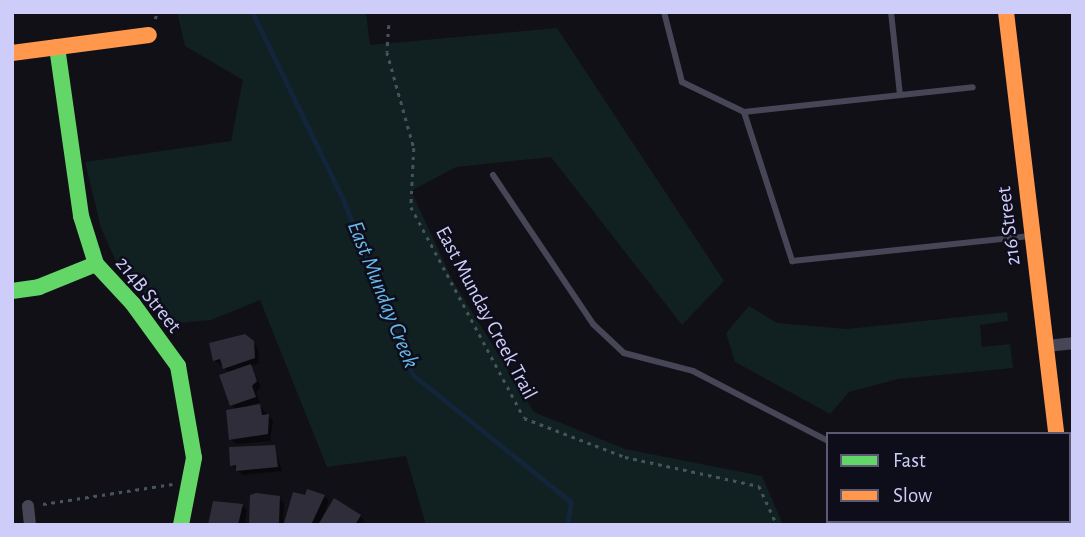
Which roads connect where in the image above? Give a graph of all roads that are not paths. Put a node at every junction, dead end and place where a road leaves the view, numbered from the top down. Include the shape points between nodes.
1 (664, 12) edge
2 (891, 12) edge
3 (1006, 12) edge
4 (149, 35) dead end
5 (57, 47) junction
6 (12, 53) edge
7 (973, 87) dead end
8 (900, 95) junction
9 (744, 111) junction
10 (493, 175) dead end
11 (1031, 236) junction
12 (96, 264) junction
13 (12, 291) edge
14 (1073, 343) edge
15 (1045, 345) junction
16 (1056, 432) edge
17 (826, 440) edge
18 (28, 506) road end
19 (30, 525) edge
20 (181, 525) edge

1 - 9 lane via 682,82
2 - 8 lane
3 - 11 street, 216 Street
4 - 5 street
5 - 6 street
5 - 12 street, 214B Street via 81,216
7 - 8 lane
8 - 9 lane
9 - 11 lane via 792,261
10 - 17 lane via 593,324 624,353 693,370
11 - 15 street, 216 Street
12 - 13 street via 39,288
12 - 20 street, 214B Street via 133,304 178,366 190,409 194,458
14 - 15 street
15 - 16 street, 216 Street
18 - 19 street

